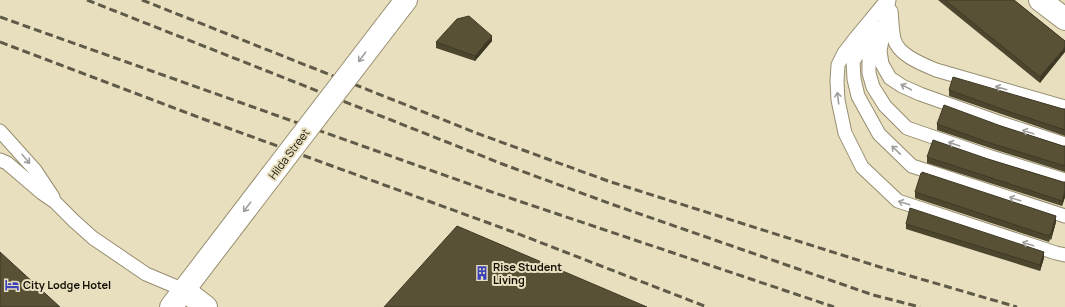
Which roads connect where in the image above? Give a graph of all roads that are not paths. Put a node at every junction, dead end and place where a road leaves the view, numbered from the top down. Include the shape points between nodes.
1 (406, 0) edge
2 (888, 0) edge
3 (1040, 0) edge
4 (1065, 19) edge
5 (1065, 107) edge
6 (0, 130) edge
7 (1065, 144) edge
8 (0, 160) edge
9 (1065, 180) edge
10 (56, 202) junction
11 (1065, 216) edge
12 (1065, 255) edge
13 (178, 299) edge
14 (206, 307) edge

1 -> 13 street, Hilda Street, bridge
5 -> 2 lane via 936,70 921,63 903,52 895,41
7 -> 2 lane via 920,94 890,78 882,64 880,51
9 -> 2 lane via 907,128 884,106 873,87 869,73 869,56
11 -> 2 lane via 912,166 879,134 858,96 853,62
12 -> 2 lane via 898,201 862,167 845,133 836,81 838,65 844,53
3 - 4 street
6 -> 10 lane via 35,170
8 - 10 lane
10 - 13 lane via 92,238
13 - 14 street

